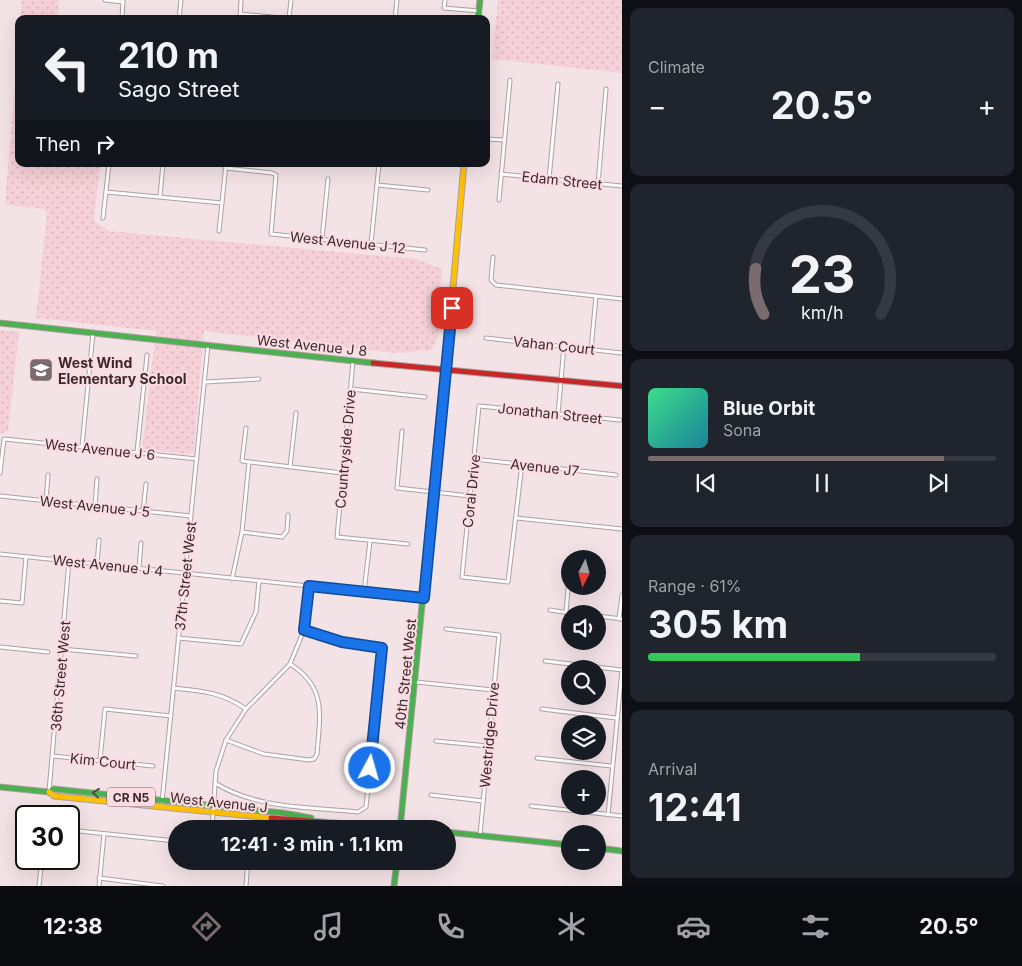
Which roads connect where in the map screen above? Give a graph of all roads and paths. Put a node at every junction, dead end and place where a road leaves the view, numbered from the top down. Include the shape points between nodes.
1 (105, 0) edge
2 (181, 0) edge
3 (242, 0) edge
4 (291, 0) edge
5 (397, 0) edge
6 (445, 0) edge
7 (480, 0) edge
8 (123, 1) edge
9 (479, 11) junction
10 (240, 14) joint
11 (122, 15) edge
12 (179, 15) edge
13 (250, 15) edge
14 (290, 15) edge
15 (395, 15) edge
16 (478, 15) edge
17 (510, 80) dead end
18 (558, 84) dead end
19 (606, 89) dead end
20 (490, 139) edge
21 (504, 140) junction
22 (108, 167) edge
23 (163, 167) edge
24 (379, 167) edge
25 (464, 167) edge
26 (225, 168) joint
27 (501, 174) junction
28 (328, 179) dead end
29 (550, 179) junction
30 (598, 184) junction
31 (377, 185) junction
32 (622, 186) edge
33 (428, 190) dead end
34 (106, 192) junction
35 (160, 196) junction
36 (499, 200) dead end
37 (222, 203) junction
38 (103, 218) dead end
39 (219, 231) dead end
40 (322, 239) junction
41 (371, 244) junction
42 (425, 250) dead end
43 (493, 257) dead end
44 (596, 296) junction
45 (622, 299) edge
46 (0, 323) edge
47 (93, 333) junction
48 (486, 338) dead end
49 (208, 346) junction
50 (564, 346) junction
51 (591, 350) junction
52 (622, 353) edge
53 (147, 355) dead end
54 (353, 361) junction
55 (446, 368) junction
56 (259, 380) dead end
57 (561, 380) junction
58 (205, 382) junction
59 (622, 386) edge
60 (350, 390) junction
61 (425, 397) dead end
62 (479, 406) joint
63 (296, 413) dead end
64 (558, 414) junction
65 (620, 420) dead end
66 (246, 428) dead end
67 (402, 431) dead end
68 (82, 446) junction
69 (136, 452) junction
70 (197, 459) junction
71 (474, 459) junction
72 (249, 462) junction
73 (522, 464) junction
74 (290, 467) junction
75 (0, 472) edge
76 (342, 473) junction
77 (48, 475) dead end
78 (616, 475) dead end
79 (97, 480) dead end
80 (146, 484) dead end
81 (433, 492) junction
82 (0, 496) edge
83 (470, 496) junction
84 (46, 501) junction
85 (94, 506) junction
86 (143, 511) junction
87 (191, 516) junction
88 (288, 516) dead end
89 (516, 518) junction
90 (622, 529) edge
91 (242, 532) junction
92 (99, 540) dead end
93 (370, 541) junction
94 (141, 543) dead end
95 (408, 544) dead end
96 (0, 554) edge
97 (26, 557) junction
98 (69, 561) junction
99 (97, 564) junction
100 (139, 568) junction
101 (185, 573) junction
102 (232, 579) junction
103 (258, 582) junction
104 (309, 586) junction
105 (364, 592) junction
106 (622, 595) edge
107 (424, 598) junction
108 (0, 601) edge
109 (550, 610) dead end
110 (561, 611) edge
111 (606, 617) edge
112 (621, 619) edge
113 (446, 629) dead end
114 (304, 630) junction
115 (178, 638) junction
116 (0, 647) edge
117 (62, 649) junction
118 (48, 652) dead end
119 (136, 656) dead end
120 (545, 661) dead end
121 (290, 664) junction
122 (622, 670) edge
123 (416, 682) junction
124 (173, 688) junction
125 (493, 690) junction
126 (542, 709) dead end
127 (246, 710) junction
128 (170, 716) junction
129 (616, 718) junction
130 (226, 740) junction
131 (436, 740) dead end
132 (488, 746) junction
133 (53, 756) junction
134 (537, 758) dead end
135 (100, 760) junction
136 (153, 766) dead end
137 (611, 766) junction
138 (215, 783) junction
139 (0, 787) edge
140 (49, 792) junction
141 (430, 795) dead end
142 (162, 800) junction
143 (483, 801) junction
144 (214, 806) junction
145 (531, 806) dead end
146 (162, 807) junction
147 (213, 812) junction
148 (608, 815) junction
149 (622, 816) edge
150 (213, 820) edge
151 (304, 820) edge
152 (323, 820) edge
153 (401, 820) edge
154 (80, 831) edge
155 (456, 833) edge
156 (104, 834) junction
157 (480, 836) junction
158 (168, 840) edge
159 (561, 844) edge
160 (606, 849) edge
161 (622, 850) edge
162 (41, 870) edge
163 (247, 870) edge
164 (396, 870) edge
165 (99, 878) junction
166 (145, 885) edge
167 (39, 886) edge
168 (98, 886) edge
169 (163, 886) edge
170 (246, 886) edge
171 (394, 886) edge

1 - 8 street
2 - 12 street
3 - 10 street
4 - 14 street
5 - 15 street
6 - 9 street via 444,8
7 - 9 main road
8 - 11 street
9 - 16 main road
10 - 13 street
17 - 21 street
18 - 29 street
19 - 30 street
20 - 21 street
21 - 27 street
22 - 34 street
23 - 35 street
24 - 31 street
25 - 55 main road, 40th Street West
26 - 37 street
26 - 40 street, West Avenue J 12 via 276,175 271,234
27 - 29 street, Edam Street
27 - 36 street
28 - 40 street
29 - 30 street, Edam Street
30 - 32 street, Edam Street
31 - 33 street
31 - 41 street
34 - 35 street
34 - 38 street
35 - 37 street
37 - 39 street
40 - 41 street, West Avenue J 12
41 - 42 street, West Avenue J 12
43 - 44 street via 492,284
44 - 45 street
44 - 51 street
46 - 47 main road, West Avenue J 8
47 - 49 main road, West Avenue J 8
47 - 68 street
48 - 50 street, Vahan Court
49 - 54 main road, West Avenue J 8
49 - 58 street, 37th Street West
50 - 51 street, Vahan Court
50 - 57 street
51 - 52 street, Vahan Court
53 - 69 street
54 - 55 main road, West Avenue J 8
54 - 60 street, Countryside Drive
55 - 57 main road, West Avenue J 8
55 - 81 main road, 40th Street West
56 - 58 street
57 - 59 main road, West Avenue J 8
57 - 64 street
58 - 70 street, 37th Street West
60 - 61 street
60 - 76 street, Countryside Drive
62 - 64 street, Jonathan Street
62 - 71 street, Coral Drive
63 - 74 street
64 - 65 street, Jonathan Street
66 - 72 street via 242,461
67 - 81 street via 397,488
68 - 69 street, West Avenue J 6
68 - 75 street, West Avenue J 6 via 4,439
69 - 70 street, West Avenue J 6
70 - 87 street, 37th Street West
71 - 73 street, Avenue J7
71 - 83 street, Coral Drive
72 - 74 street
72 - 91 street
73 - 78 street, Avenue J7
73 - 89 street
74 - 76 street
76 - 93 street, Countryside Drive via 336,537
77 - 84 street
79 - 85 street
80 - 86 street
81 - 83 street
81 - 107 main road, 40th Street West
82 - 84 street, West Avenue J 5
83 - 89 street, Coral Drive via 462,577 508,582
84 - 85 street, West Avenue J 5
85 - 86 street, West Avenue J 5
86 - 87 street, West Avenue J 5
87 - 101 street, 37th Street West
88 - 91 street via 287,532 282,537
89 - 90 street
91 - 102 street
92 - 99 street
93 - 95 street
93 - 105 street
94 - 100 street
96 - 97 street, West Avenue J 4
97 - 98 street, West Avenue J 4
97 - 108 street via 22,603
98 - 99 street, West Avenue J 4
98 - 117 street, 36th Street West
99 - 100 street, West Avenue J 4
100 - 101 street, West Avenue J 4
101 - 102 street, West Avenue J 4
101 - 115 street, 37th Street West
102 - 103 street, West Avenue J 4
103 - 104 street, West Avenue J 4
103 - 115 street via 256,612 241,644
104 - 105 street, West Avenue J 4
104 - 114 street
105 - 107 street, West Avenue J 4
106 - 112 street
107 - 123 main road, 40th Street West
109 - 110 street
111 - 112 street
113 - 125 street, Westridge Drive via 499,635
114 - 121 street
114 - 138 street, West Avenue J via 342,642 382,648 366,807 358,812 256,802
115 - 124 street, 37th Street West
116 - 118 street
117 - 119 street
117 - 133 street, 36th Street West
120 - 122 street
121 - 127 street
121 - 130 street via 302,671 318,695 320,711 314,759 264,754
122 - 129 street
123 - 125 street
123 - 153 main road, 40th Street West
124 - 127 street via 216,692
124 - 128 street, 37th Street West
125 - 132 street, Westridge Drive
126 - 129 street
127 - 130 street
128 - 135 street via 105,709
128 - 142 street, 37th Street West
129 - 137 street
130 - 138 street via 218,758
131 - 132 street
132 - 143 street, Westridge Drive
133 - 135 street, Kim Court
133 - 140 street, 36th Street West
134 - 137 street
135 - 136 street, Kim Court
137 - 148 street
138 - 144 street
139 - 140 main road, West Avenue J / CR N5
142 -> 140 main road, West Avenue J / CR N5 via 54,789
140 - 146 main road, West Avenue J / CR N5 via 54,796
141 - 143 street
142 - 144 main road, West Avenue J / CR N5
142 - 146 street, 37th Street West
143 - 157 street, Westridge Drive
144 - 147 street
144 - 152 main road, West Avenue J / CR N5 via 282,812
145 - 148 street
146 - 147 main road, West Avenue J / CR N5
147 - 150 street
147 - 151 main road, West Avenue J / CR N5
148 - 149 street
154 - 156 street
155 - 157 main road
156 - 158 street
156 - 165 street
157 - 159 main road
160 - 161 main road
162 - 167 street
163 - 170 street
164 - 171 main road
165 - 166 street
165 - 168 street
166 - 169 street

